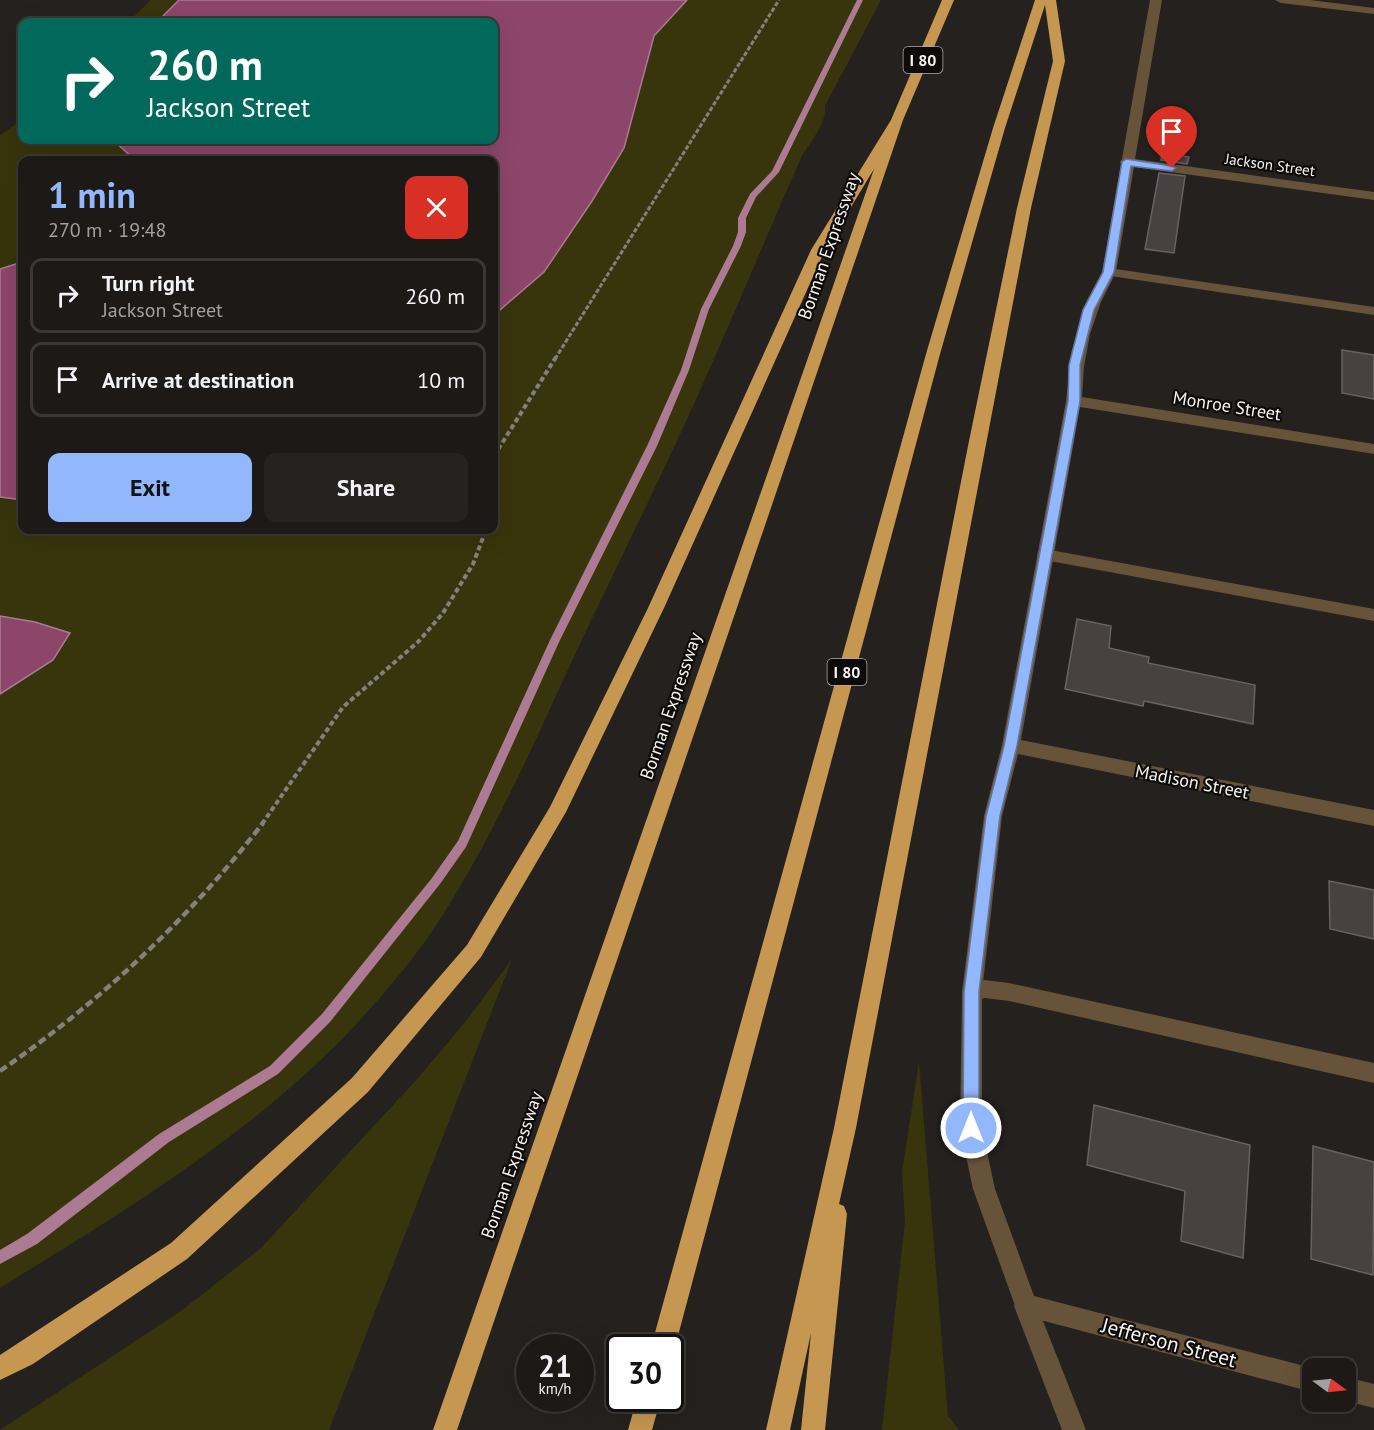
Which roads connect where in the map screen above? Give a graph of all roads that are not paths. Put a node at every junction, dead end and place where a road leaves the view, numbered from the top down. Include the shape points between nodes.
1 (948, 0) edge
2 (1041, 0) edge
3 (1050, 0) edge
4 (1156, 0) edge
5 (1281, 0) edge
6 (1374, 11) edge
7 (897, 120) junction
8 (1126, 162) junction
9 (1374, 196) edge
10 (1109, 272) junction
11 (1374, 311) edge
12 (1074, 401) junction
13 (1374, 449) edge
14 (1045, 555) junction
15 (1374, 615) edge
16 (1011, 746) junction
17 (1374, 818) edge
18 (972, 992) junction
19 (1374, 1073) edge
20 (845, 1128) junction
21 (1026, 1306) junction
22 (667, 1334) edge
23 (0, 1368) edge
24 (1302, 1377) edge
25 (1356, 1392) edge
26 (1374, 1396) edge
27 (645, 1412) edge
28 (446, 1430) edge
29 (640, 1430) edge
30 (778, 1430) edge
31 (813, 1430) edge
32 (1074, 1430) edge

1 - 7 highway, Borman Expressway / I 80
2 - 22 highway, I 80 via 933,354
3 - 20 highway via 1059,61 986,394
4 - 8 street
5 - 6 street
7 - 23 highway via 818,250 657,608 562,801 474,951 360,1085 178,1251
7 - 28 highway, Borman Expressway / I 80
8 - 9 street, Jackson Street
8 - 10 street
10 - 11 street
10 - 12 street via 1089,310 1075,365
12 - 13 street, Monroe Street
12 - 14 street
14 - 15 street
14 - 16 street
16 - 17 street, Madison Street
16 - 18 street via 993,816
18 - 19 street via 1010,992
18 - 21 street via 971,1128 984,1189
20 - 30 highway
20 - 31 highway
21 - 24 street, Jefferson Street
21 - 32 street
25 - 26 street
27 - 29 highway

